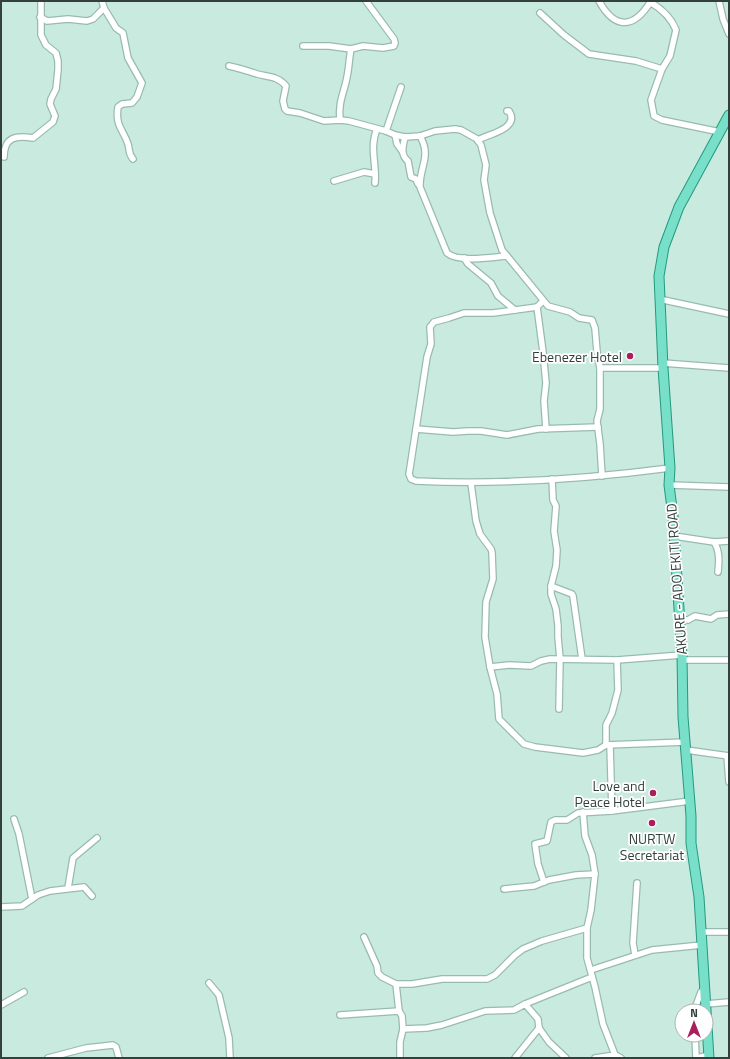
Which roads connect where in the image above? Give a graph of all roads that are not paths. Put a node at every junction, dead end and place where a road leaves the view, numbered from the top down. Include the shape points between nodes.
1 (41, 1) edge
2 (102, 1) edge
3 (366, 1) edge
4 (599, 1) edge
5 (719, 1) edge
6 (650, 2) edge
7 (104, 8) junction
8 (540, 13) dead end
9 (40, 18) junction
10 (729, 34) edge
11 (304, 46) dead end
12 (351, 49) junction
13 (229, 66) dead end
14 (662, 69) junction
15 (401, 86) dead end
16 (507, 111) dead end
17 (729, 115) edge
18 (340, 120) junction
19 (377, 129) junction
20 (386, 131) junction
21 (720, 132) junction
22 (395, 135) junction
23 (420, 136) junction
24 (405, 137) junction
25 (478, 141) junction
26 (402, 151) junction
27 (4, 156) dead end
28 (133, 159) dead end
29 (375, 174) junction
30 (334, 180) dead end
31 (375, 183) dead end
32 (420, 187) junction
33 (507, 256) junction
34 (464, 258) junction
35 (659, 299) junction
36 (543, 301) junction
37 (537, 307) junction
38 (515, 310) junction
39 (729, 314) edge
40 (663, 365) junction
41 (600, 368) junction
42 (729, 368) edge
43 (598, 427) junction
44 (416, 429) junction
45 (546, 429) junction
46 (670, 468) junction
47 (602, 476) junction
48 (552, 479) junction
49 (471, 483) junction
50 (669, 485) junction
51 (729, 487) edge
52 (674, 536) junction
53 (729, 541) edge
54 (714, 542) junction
55 (718, 572) dead end
56 (551, 586) junction
57 (729, 614) edge
58 (679, 620) junction
59 (682, 657) junction
60 (560, 659) junction
61 (582, 659) junction
62 (617, 660) junction
63 (729, 660) edge
64 (490, 667) junction
65 (559, 709) dead end
66 (608, 745) junction
67 (686, 746) junction
68 (728, 756) edge
69 (729, 782) edge
70 (690, 801) junction
71 (612, 811) junction
72 (583, 812) junction
73 (14, 819) dead end
74 (97, 838) dead end
75 (595, 874) junction
76 (544, 882) junction
77 (637, 883) dead end
78 (68, 888) junction
79 (504, 889) dead end
80 (92, 896) dead end
81 (32, 899) junction
82 (1, 907) edge
83 (587, 928) junction
84 (701, 932) junction
85 (729, 932) edge
86 (364, 937) dead end
87 (702, 945) junction
88 (635, 955) junction
89 (590, 970) junction
90 (592, 977) junction
91 (209, 983) dead end
92 (396, 984) junction
93 (704, 989) junction
94 (24, 992) dead end
95 (729, 1002) edge
96 (697, 1003) edge
97 (706, 1003) edge
98 (714, 1003) edge
99 (525, 1004) junction
100 (1, 1005) edge
101 (399, 1011) junction
102 (340, 1015) dead end
103 (539, 1028) junction
104 (403, 1029) junction
105 (695, 1043) edge
106 (708, 1043) edge
107 (64, 1056) edge
108 (709, 1056) edge
109 (618, 1057) edge
110 (48, 1058) edge
111 (119, 1058) edge
112 (230, 1058) edge
113 (400, 1058) edge
114 (515, 1058) edge
115 (566, 1058) edge
116 (595, 1058) edge
117 (696, 1058) edge

1 - 9 street
2 - 7 street
3 - 12 street via 394,39 394,46 363,46
4 - 6 street via 609,16 620,22 635,20
5 - 10 street
6 - 14 street via 662,8 676,30 670,56
7 - 9 street via 93,19 87,21 47,21
7 - 28 street via 116,28 123,33 128,58 142,83 137,97 132,103 118,107 117,114 129,154
8 - 14 street via 564,36 589,54 636,61
9 - 27 street via 46,45 56,54 58,61 56,89 50,104 55,116 54,122 33,138 13,138 6,143
11 - 12 street
12 - 18 street via 340,101
13 - 18 street via 273,76 284,83 284,105 287,111 324,121
14 - 21 street via 651,100 654,116
15 - 20 street
16 - 25 street via 511,114 509,125
17 - 21 main road, AKURE - ADO EKITI ROAD
18 - 19 street via 349,120
19 - 20 street
19 - 29 street via 373,160
20 - 22 street
21 - 35 main road, AKURE - ADO EKITI ROAD via 679,207 664,247 659,276
22 - 24 street
22 - 26 street
23 - 24 street
23 - 25 street via 441,130 458,129
23 - 32 street via 426,159 419,178
24 - 26 street
25 - 33 street via 486,165 484,180 490,213 502,250
26 - 32 street via 408,161 412,177
29 - 30 street via 364,172
29 - 31 street
32 - 34 street via 447,252 452,256
33 - 34 street
33 - 36 street
34 - 38 street via 490,283 498,296
35 - 39 street
35 - 40 main road, AKURE - ADO EKITI ROAD
36 - 37 street
36 - 41 street via 550,308 592,320
37 - 38 street
37 - 45 street via 546,383
38 - 44 street via 464,313 432,323 431,344
40 - 41 street
40 - 42 street
40 - 46 main road, AKURE - ADO EKITI ROAD
41 - 43 street
43 - 45 street
43 - 47 street
44 - 45 street via 481,431 507,435
44 - 49 street via 409,474 411,479 416,482
46 - 47 street
46 - 50 main road, AKURE - ADO EKITI ROAD
47 - 48 street
48 - 49 street
48 - 56 street via 553,500 556,506 554,531 557,550
49 - 64 street via 476,521 480,534 492,552 493,579 485,609 485,637
50 - 51 street
50 - 52 main road, AKURE - ADO EKITI ROAD
52 - 54 street
52 - 58 main road, AKURE - ADO EKITI ROAD
53 - 54 street
54 - 55 street via 719,553
56 - 60 street via 556,609
56 - 61 street via 573,596
57 - 58 street via 716,615 711,619 694,616 688,620
58 - 59 main road, AKURE - ADO EKITI ROAD
59 - 62 street
59 - 63 street
59 - 67 main road, AKURE - ADO EKITI ROAD
60 - 61 street
60 - 64 street via 545,660 531,666
60 - 65 street
61 - 62 street
62 - 66 street via 618,690 606,725
64 - 66 street via 497,694 499,719 524,744 542,749 583,753
66 - 67 street
66 - 71 street
67 - 68 street
67 - 70 main road, AKURE - ADO EKITI ROAD
68 - 69 street
70 - 71 street
70 - 84 main road, AKURE - ADO EKITI ROAD via 691,843
71 - 72 street
72 - 75 street via 585,836
72 - 76 street via 567,820 553,821 546,841 535,844
73 - 81 street
74 - 78 street via 73,858
75 - 76 street
75 - 83 street
76 - 79 street via 534,886
77 - 88 street via 633,943
78 - 80 street via 84,887
78 - 81 street via 50,891
81 - 82 street via 22,906
83 - 89 street via 586,950
83 - 92 street via 523,949 495,975 487,979 442,979
84 - 85 street
84 - 87 main road, AKURE - ADO EKITI ROAD
86 - 92 street via 378,973
87 - 88 street via 652,950
87 - 93 main road, AKURE - ADO EKITI ROAD
88 - 89 street
89 - 90 street
90 - 99 street
90 - 109 street via 603,1024
91 - 112 street via 219,996
92 - 101 street
93 - 96 street via 700,992
93 - 97 main road, AKURE - ADO EKITI ROAD
94 - 100 street
95 - 98 street
99 - 103 street via 538,1019
99 - 104 street via 514,1010 485,1011 442,1025
101 - 102 street
101 - 104 street
103 - 114 street
103 - 115 street
104 - 113 street
105 - 117 street
106 - 108 main road, AKURE - ADO EKITI ROAD
107 - 110 street
107 - 111 street via 86,1048 113,1045
108 - 117 street
109 - 116 street

